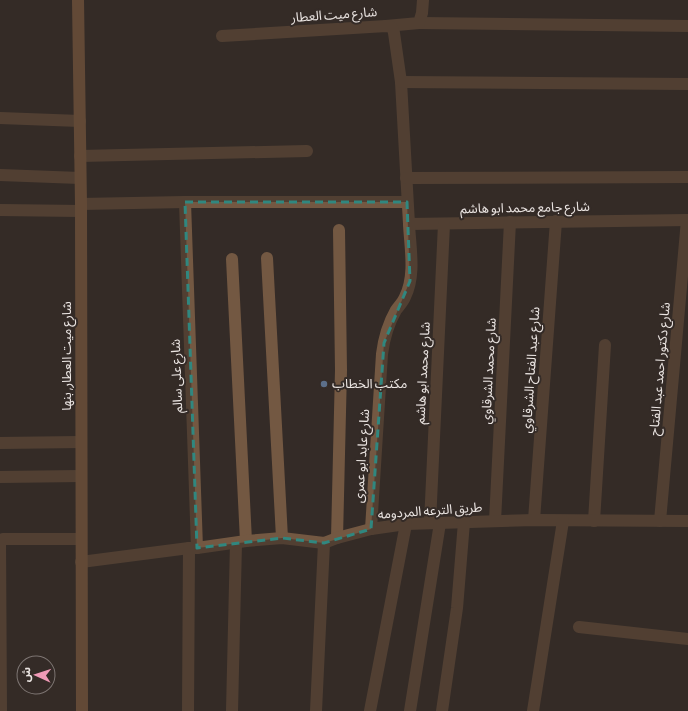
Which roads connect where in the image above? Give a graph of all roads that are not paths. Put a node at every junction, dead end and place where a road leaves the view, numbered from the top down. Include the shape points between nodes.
1 (78, 0) edge
2 (423, 0) edge
3 (419, 22) junction
4 (386, 26) junction
5 (688, 26) edge
6 (222, 36) dead end
7 (401, 82) junction
8 (688, 84) edge
9 (0, 118) edge
10 (80, 121) junction
11 (307, 151) dead end
12 (80, 156) junction
13 (0, 175) edge
14 (688, 177) edge
15 (80, 178) junction
16 (406, 178) junction
17 (185, 202) junction
18 (408, 202) junction
19 (81, 207) junction
20 (0, 210) edge
21 (688, 220) edge
22 (556, 221) junction
23 (510, 222) junction
24 (409, 224) junction
25 (444, 224) junction
26 (339, 230) dead end
27 (267, 258) dead end
28 (232, 259) dead end
29 (605, 345) dead end
30 (81, 442) junction
31 (0, 443) edge
32 (81, 476) junction
33 (0, 477) edge
34 (534, 520) junction
35 (495, 521) junction
36 (563, 521) junction
37 (594, 521) junction
38 (660, 521) junction
39 (688, 521) edge
40 (464, 522) junction
41 (435, 523) junction
42 (406, 524) junction
43 (372, 529) junction
44 (282, 538) junction
45 (337, 538) junction
46 (81, 539) junction
47 (241, 542) junction
48 (324, 543) junction
49 (193, 548) junction
50 (81, 562) junction
51 (579, 627) dead end
52 (688, 639) edge
53 (1, 711) edge
54 (82, 711) edge
55 (188, 711) edge
56 (232, 711) edge
57 (316, 711) edge
58 (370, 711) edge
59 (410, 711) edge
60 (442, 711) edge
61 (533, 711) edge

1 - 10 main road, شارع ميت العطار, بنها
2 - 3 street
3 - 4 street
3 - 5 street
4 - 6 street, شارع ميت العطار
4 - 7 street, شارع ميت العطار via 393,30
7 - 8 street
7 - 16 street, شارع ميت العطار
9 - 10 street
10 - 12 main road, شارع ميت العطار, بنها
11 - 12 street
12 - 15 main road, شارع ميت العطار, بنها
13 - 15 street
14 - 16 street
15 - 19 main road, شارع ميت العطار, بنها
16 - 18 street
17 - 18 street
17 - 19 street
17 - 49 street, شارع على سالم
18 - 24 street
19 - 20 street
19 - 30 main road, شارع ميت العطار, بنها
21 - 22 street, شارع جامع محمد ابو هاشم
21 - 38 street, شارع دكتور احمد عبد الفتاح
22 - 23 street, شارع جامع محمد ابو هاشم
22 - 34 street, شارع عبد الفتاح الشرقاوي
23 - 25 street, شارع جامع محمد ابو هاشم
23 - 35 street, شارع محمد الشرقاوي
24 - 25 street, شارع جامع محمد ابو هاشم
24 - 43 street, شارع عابد ابو عمرى via 410,281 405,298 391,320 384,343
25 - 41 street, شارع محمد ابو هاشم
26 - 45 street via 341,370
27 - 44 street
28 - 47 street
29 - 37 street
30 - 31 street
30 - 32 main road, شارع ميت العطار, بنها
32 - 33 street
32 - 46 main road, شارع ميت العطار, بنها
34 - 35 street, طريق الترعه المردومه
34 - 36 street, طريق الترعه المردومه
35 - 40 street, طريق الترعه المردومه
36 - 37 street, طريق الترعه المردومه
36 - 61 street
37 - 38 street, طريق الترعه المردومه
38 - 39 street, طريق الترعه المردومه
40 - 41 street, طريق الترعه المردومه
40 - 60 street via 457,608
41 - 42 street, طريق الترعه المردومه
41 - 59 street, شارع محمد ابو هاشم
42 - 43 street, طريق الترعه المردومه
42 - 58 street
43 - 45 street, طريق الترعه المردومه
44 - 47 street, طريق الترعه المردومه
44 - 48 street, طريق الترعه المردومه
45 - 48 street, طريق الترعه المردومه
46 - 50 main road, شارع ميت العطار, بنها
46 - 53 street via 0,542
47 - 49 street, طريق الترعه المردومه
47 - 56 street
48 - 57 street
49 - 50 street, طريق الترعه المردومه
49 - 55 street, شارع على سالم
50 - 54 main road, شارع ميت العطار, بنها
51 - 52 street

